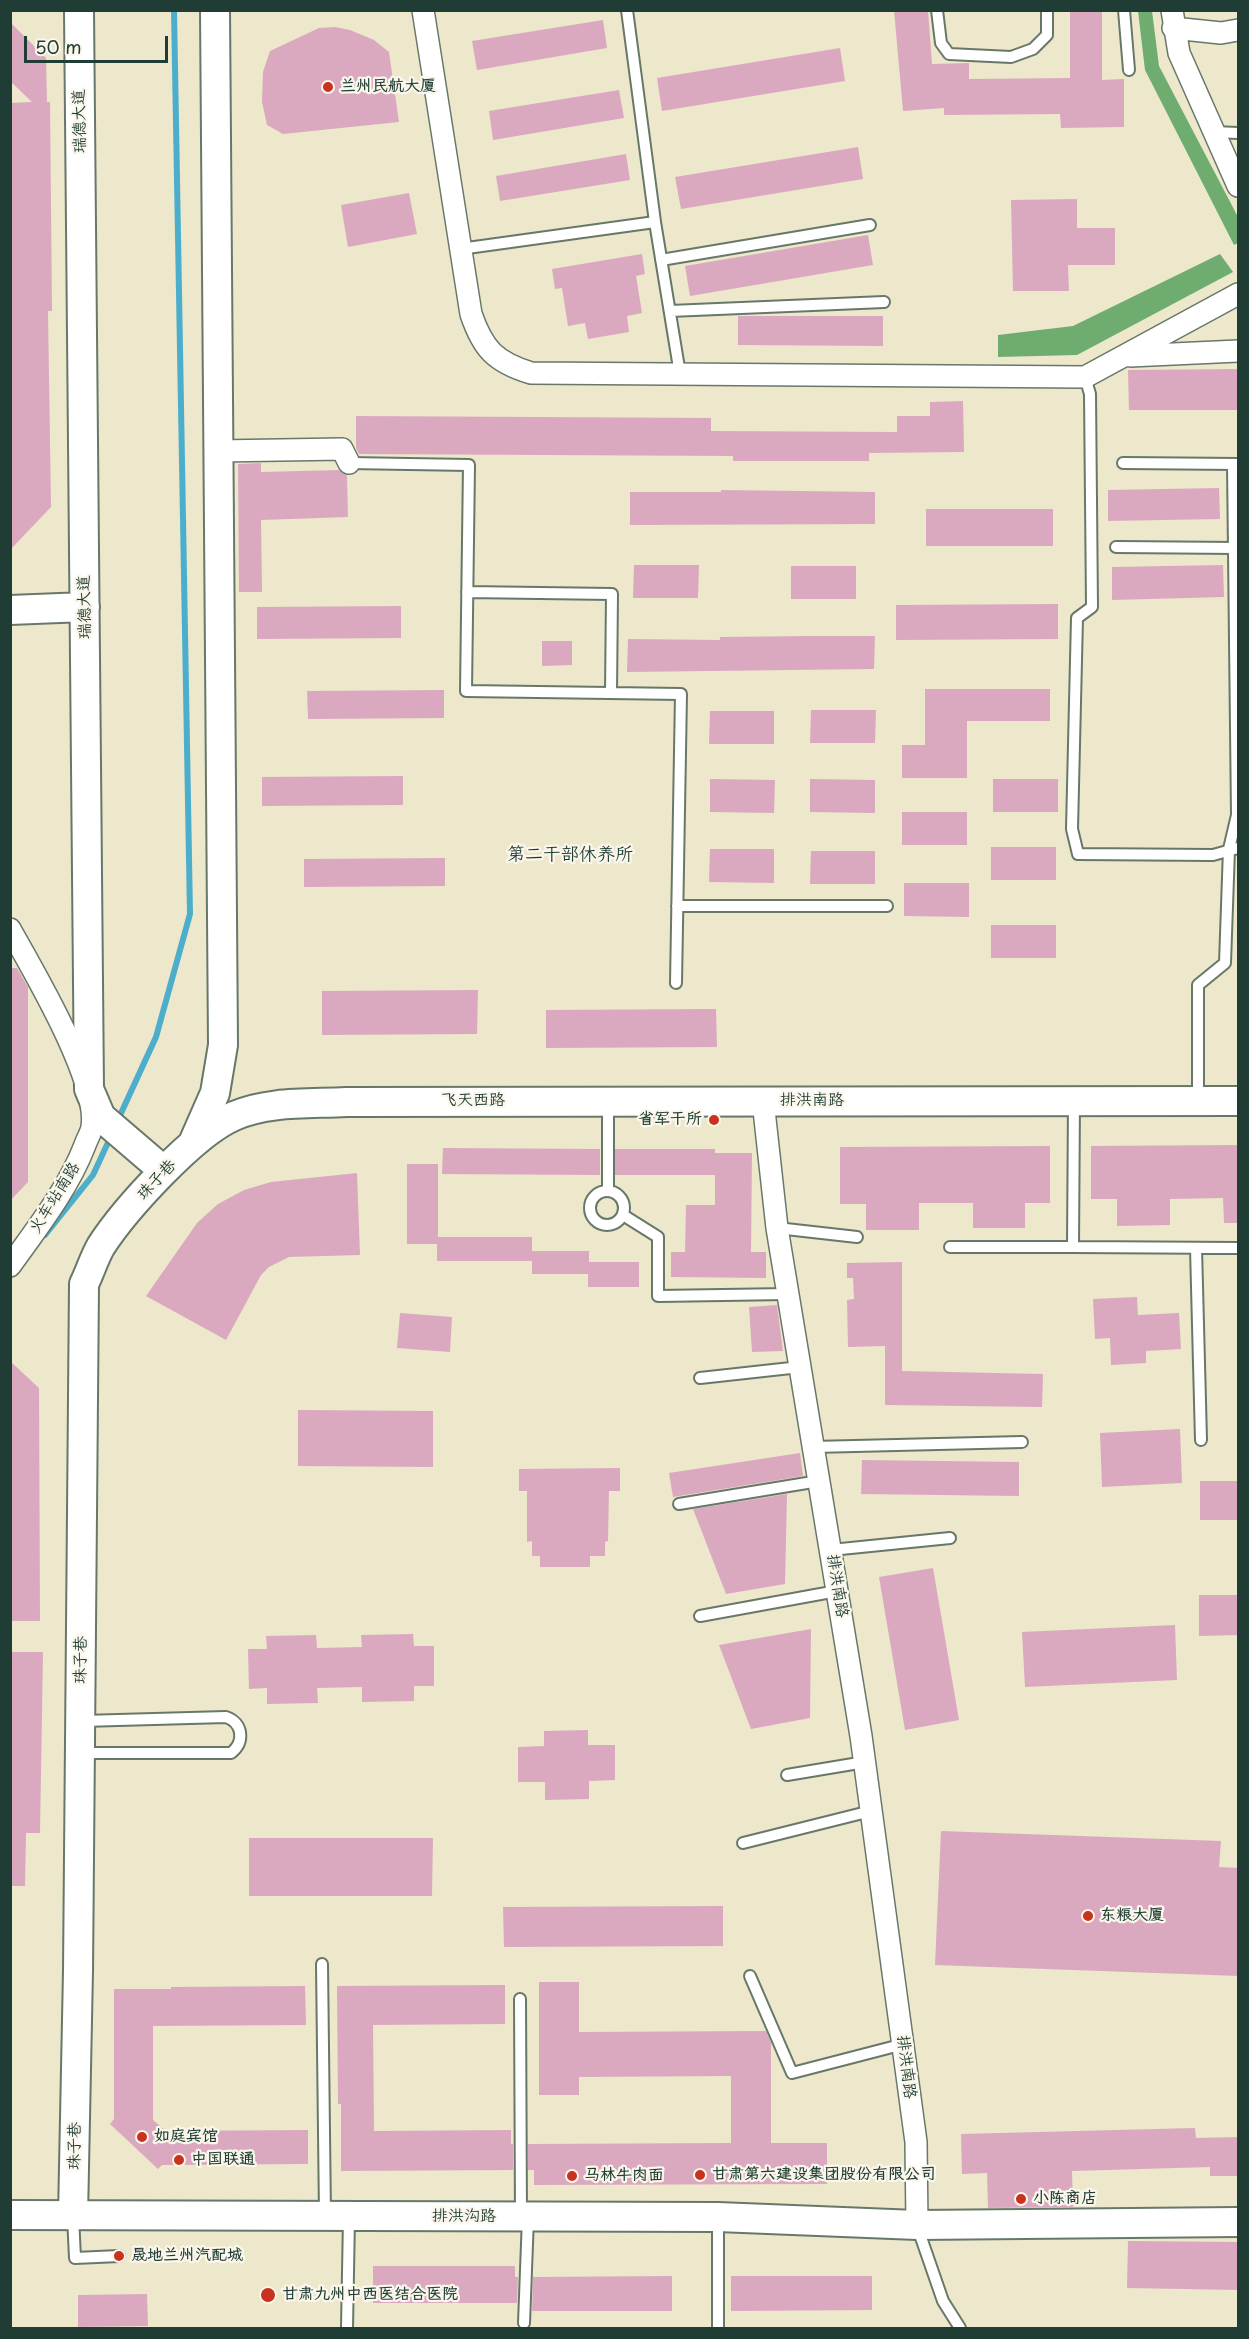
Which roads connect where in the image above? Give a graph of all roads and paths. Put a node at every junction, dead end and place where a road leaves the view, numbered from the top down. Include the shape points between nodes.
1 (79, 10) edge
2 (215, 10) edge
3 (423, 10) edge
4 (627, 10) edge
5 (937, 10) edge
6 (1047, 10) edge
7 (1124, 10) edge
8 (1172, 20) edge
9 (1239, 30) edge
10 (1129, 70) dead end
11 (1214, 132) junction
12 (1239, 133) edge
13 (1239, 186) edge
14 (655, 222) junction
15 (870, 225) dead end
16 (460, 249) junction
17 (661, 260) junction
18 (1239, 294) edge
19 (884, 302) dead end
20 (669, 311) junction
21 (1239, 351) edge
22 (1123, 356) junction
23 (680, 374) junction
24 (1085, 376) junction
25 (218, 451) junction
26 (350, 463) joint
27 (1123, 463) dead end
28 (1236, 464) edge
29 (1116, 548) dead end
30 (1237, 548) edge
31 (467, 592) junction
32 (85, 607) junction
33 (10, 610) edge
34 (611, 693) junction
35 (1234, 848) edge
36 (677, 906) junction
37 (887, 906) dead end
38 (10, 929) edge
39 (676, 983) dead end
40 (89, 1089) junction
41 (608, 1101) junction
42 (763, 1101) junction
43 (1074, 1101) junction
44 (1198, 1101) junction
45 (1239, 1101) edge
46 (193, 1143) junction
47 (164, 1172) junction
48 (608, 1191) junction
49 (623, 1215) junction
50 (777, 1227) junction
51 (857, 1237) dead end
52 (950, 1247) dead end
53 (1073, 1247) junction
54 (1196, 1248) junction
55 (1239, 1248) edge
56 (10, 1266) edge
57 (788, 1294) junction
58 (800, 1367) junction
59 (700, 1378) dead end
60 (1201, 1440) dead end
61 (1022, 1442) dead end
62 (813, 1447) junction
63 (819, 1481) junction
64 (679, 1504) dead end
65 (950, 1538) dead end
66 (831, 1550) junction
67 (837, 1591) junction
68 (700, 1616) dead end
69 (80, 1721) junction
70 (80, 1753) junction
71 (865, 1762) junction
72 (788, 1775) dead end
73 (872, 1811) junction
74 (743, 1844) dead end
75 (322, 1964) dead end
76 (750, 1976) dead end
77 (520, 1999) dead end
78 (904, 2044) junction
79 (10, 2215) edge
80 (73, 2216) junction
81 (337, 2216) junction
82 (524, 2217) junction
83 (718, 2217) junction
84 (1239, 2222) edge
85 (917, 2225) junction
86 (119, 2256) dead end
87 (524, 2324) dead end
88 (347, 2328) edge
89 (718, 2328) edge
90 (960, 2328) edge

1 - 32 street, 瑞德大道
2 - 25 street
3 - 16 street
4 - 14 lane
5 - 6 lane via 941,44 949,54 1011,57 1033,49 1047,35
7 - 10 lane
8 - 9 street via 1221,33
8 - 11 street via 1179,53
11 - 12 lane
11 - 13 street
14 - 16 lane
14 - 17 lane
15 - 17 lane
16 - 23 street via 477,332 496,358 511,367 531,373
17 - 20 lane
18 - 22 street
19 - 20 lane
20 - 23 lane
21 - 22 street
22 - 24 street
23 - 24 street
24 - 35 lane via 1090,394 1092,607 1077,618 1072,829 1078,854 1213,855
25 - 26 street via 342,449
25 - 46 street via 223,1045 215,1093
26 - 31 lane via 469,465
27 - 28 lane
28 - 30 lane
29 - 30 lane
30 - 35 lane
31 - 34 lane via 612,594
31 - 34 lane via 466,691
32 - 33 street
32 - 40 street, 瑞德大道
34 - 36 lane via 681,694
35 - 44 lane via 1225,963 1198,985
36 - 37 lane
36 - 39 lane
38 - 40 street, 火车站南路 via 49,1000
40 - 47 street, 瑞德大道 via 101,1117
40 - 56 street, 火车站南路 via 92,1127 77,1165
41 - 42 street, 飞天西路
41 - 46 street, 飞天西路 via 263,1106 232,1116
41 - 48 lane
42 - 43 street, 排洪南路
42 - 50 street, 排洪南路
43 - 44 street, 排洪南路
43 - 53 lane
44 - 45 street, 排洪南路
46 - 47 street, 珠子巷
47 - 69 street, 珠子巷 via 100,1247 84,1284
48 - 49 lane via 623,1202
48 - 49 lane via 591,1202 594,1220 607,1226
49 - 57 lane via 658,1237 658,1296
50 - 51 lane
50 - 57 street, 排洪南路
52 - 53 lane
53 - 54 lane
54 - 55 lane
54 - 60 lane
57 - 58 street, 排洪南路
58 - 59 lane
58 - 62 street, 排洪南路
61 - 62 lane
62 - 63 street, 排洪南路
63 - 64 lane
63 - 66 street, 排洪南路
65 - 66 lane
66 - 67 street, 排洪南路
67 - 68 lane
67 - 71 street, 排洪南路
69 - 70 street, 珠子巷
69 - 70 lane via 226,1717 237,1723 241,1735 231,1753
70 - 80 street, 珠子巷
71 - 72 lane
71 - 73 street, 排洪南路
73 - 74 lane
73 - 78 street, 排洪南路
75 - 81 lane
76 - 78 lane via 792,2073
77 - 82 lane
78 - 85 street, 排洪南路 via 916,2142
79 - 80 street, 排洪沟路
80 - 81 street, 排洪沟路
80 - 86 lane via 75,2258
81 - 82 street, 排洪沟路
81 - 88 lane
82 - 83 street, 排洪沟路
82 - 87 lane
83 - 85 street, 排洪沟路
83 - 89 lane
84 - 85 street
85 - 90 lane via 943,2301

